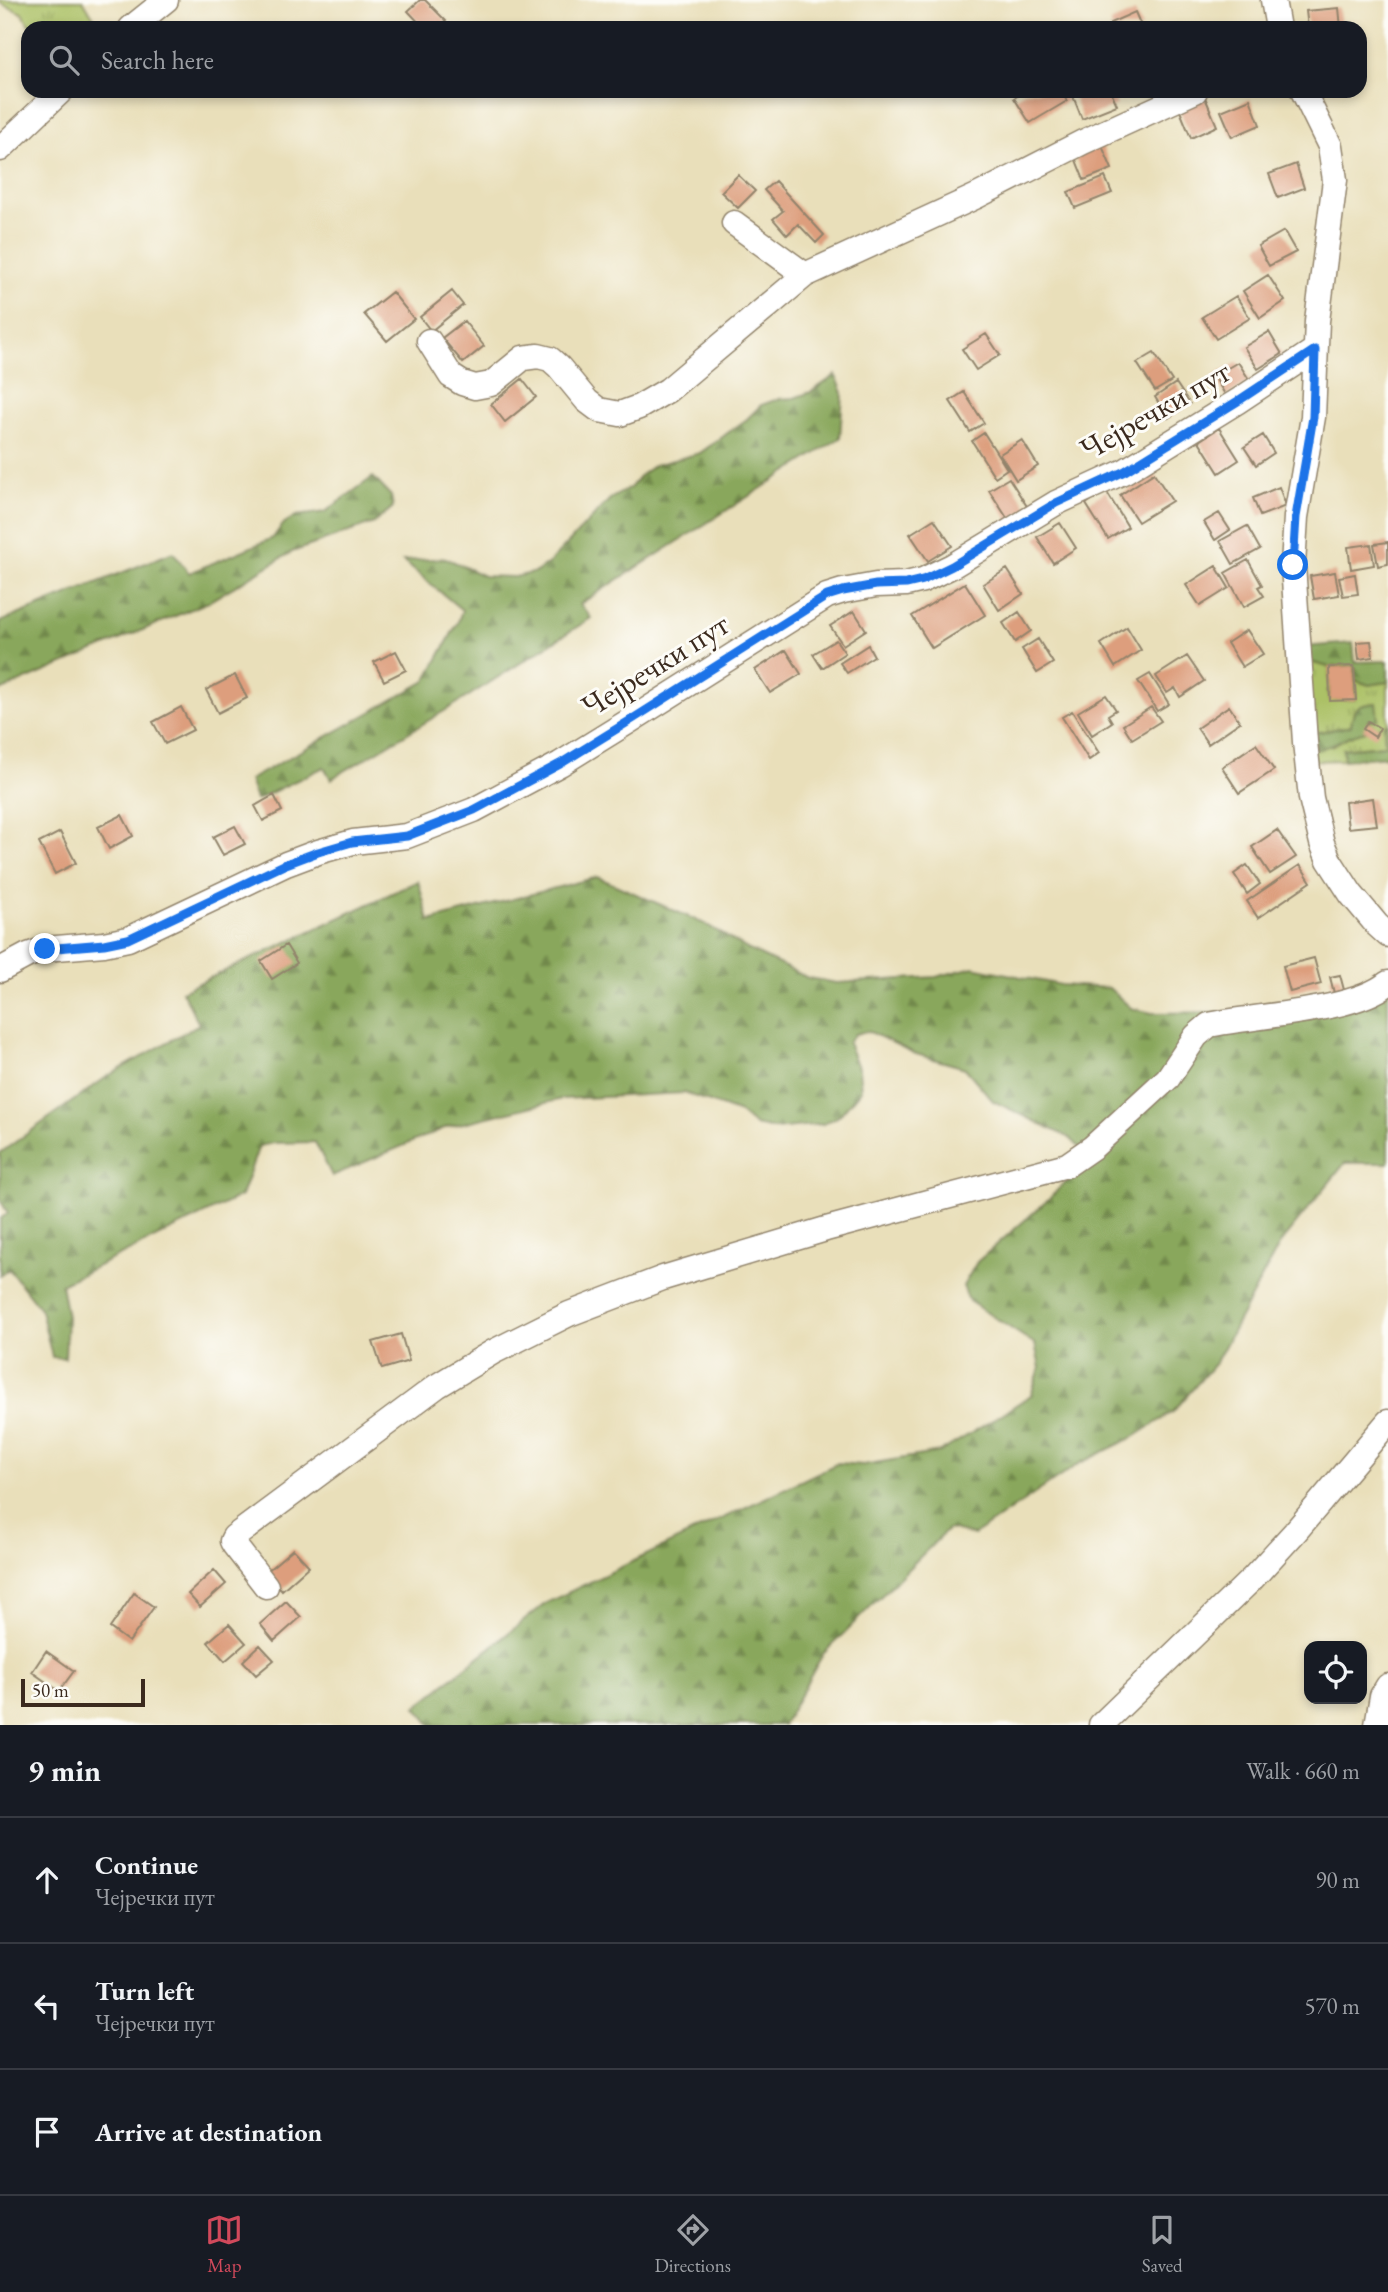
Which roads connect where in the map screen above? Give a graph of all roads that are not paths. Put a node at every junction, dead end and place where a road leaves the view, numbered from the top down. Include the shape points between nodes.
1 (166, 0) edge
2 (1273, 0) edge
3 (140, 21) edge
4 (1277, 21) edge
5 (54, 98) edge
6 (1180, 98) edge
7 (1307, 98) edge
8 (0, 149) edge
9 (734, 223) dead end
10 (806, 275) junction
11 (429, 341) dead end
12 (1315, 350) junction
13 (1388, 935) edge
14 (0, 970) edge
15 (1388, 982) edge
16 (1388, 1422) edge
17 (266, 1586) dead end
18 (1388, 1686) edge
19 (1101, 1725) edge
20 (1377, 1725) edge

1 - 3 street
2 - 4 street
5 - 8 street
6 - 10 street
7 - 12 street via 1331,146 1335,180
9 - 10 street
10 - 11 street via 668,390 620,414 599,410 550,359 538,356 523,358 491,384 475,387 463,383 451,376
12 - 13 street via 1313,417 1293,565 1311,798 1322,843 1338,876
12 - 14 street, Чејречки пут via 1125,471 1056,503 952,566 923,580 827,596 560,764 474,810 407,836 352,842 318,852 128,939 45,949
15 - 17 street via 1344,1002 1209,1026 1196,1036 1168,1078 1067,1166 663,1278 569,1314 493,1352 234,1537 234,1546
16 - 19 street via 1252,1578
18 - 20 street

